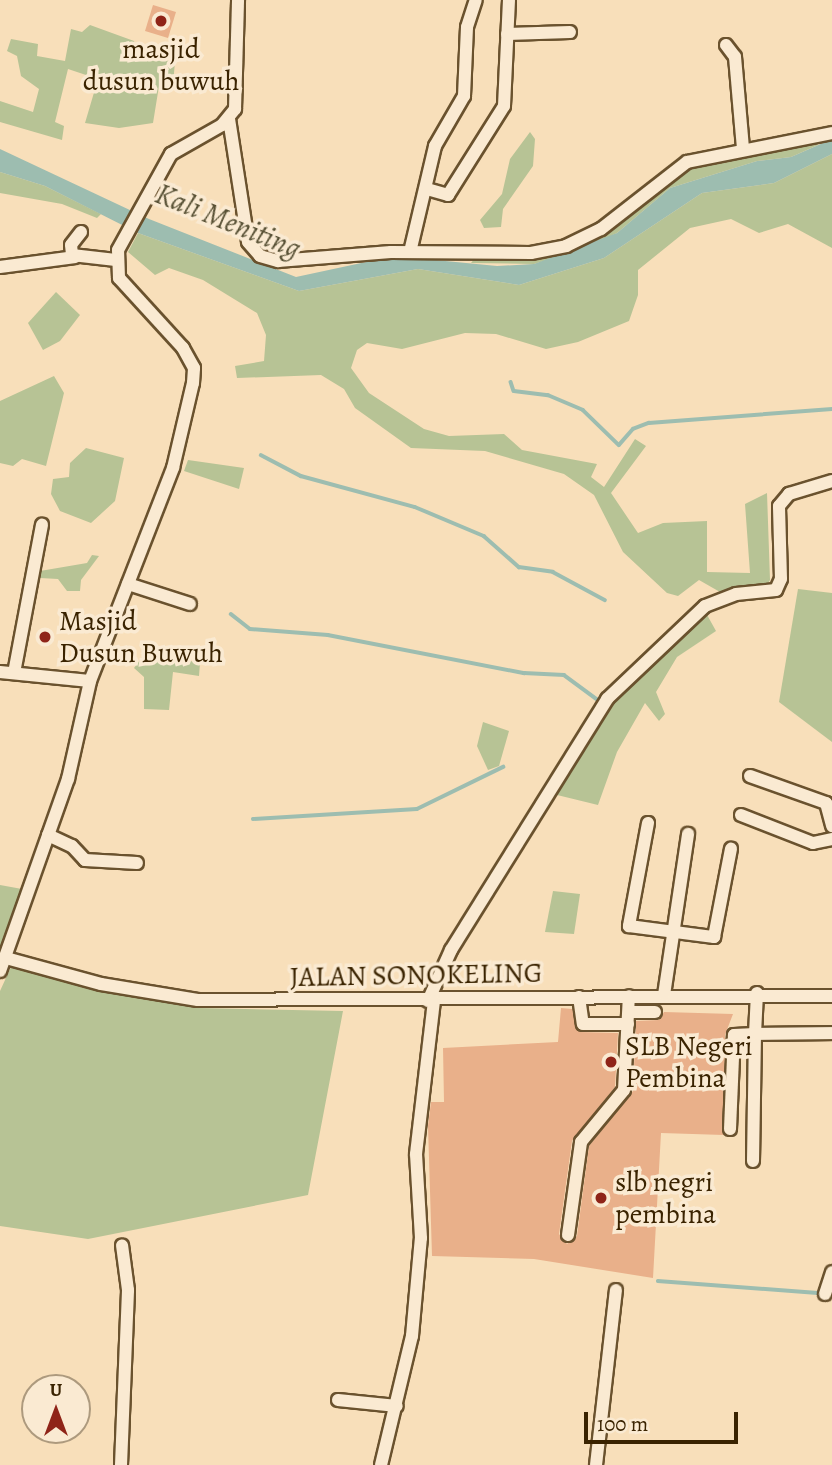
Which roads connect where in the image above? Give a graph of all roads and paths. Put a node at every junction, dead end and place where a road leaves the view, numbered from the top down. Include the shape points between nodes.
1 (238, 0) edge
2 (476, 0) edge
3 (509, 0) edge
4 (570, 32) dead end
5 (507, 34) junction
6 (726, 45) dead end
7 (229, 119) junction
8 (832, 132) edge
9 (743, 148) junction
10 (427, 189) junction
11 (81, 232) dead end
12 (410, 253) junction
13 (75, 257) junction
14 (116, 260) junction
15 (0, 267) edge
16 (832, 481) edge
17 (42, 524) dead end
18 (128, 584) junction
19 (190, 604) dead end
20 (0, 672) edge
21 (14, 673) junction
22 (90, 681) junction
23 (750, 776) dead end
24 (741, 815) dead end
25 (648, 822) dead end
26 (832, 826) edge
27 (688, 834) dead end
28 (48, 835) junction
29 (832, 837) edge
30 (731, 849) dead end
31 (138, 863) dead end
32 (673, 933) junction
33 (2, 965) edge
34 (757, 993) junction
35 (664, 995) junction
36 (629, 996) junction
37 (832, 996) edge
38 (579, 997) junction
39 (431, 1001) junction
40 (655, 1012) dead end
41 (628, 1018) junction
42 (832, 1033) edge
43 (755, 1034) junction
44 (730, 1129) dead end
45 (753, 1161) dead end
46 (568, 1235) dead end
47 (122, 1245) dead end
48 (832, 1272) edge
49 (615, 1290) dead end
50 (825, 1294) dead end
51 (338, 1400) dead end
52 (397, 1405) junction
53 (121, 1465) edge
54 (382, 1465) edge
55 (596, 1465) edge

1 - 7 street via 238,90
2 - 10 street via 467,27 464,96 435,146
3 - 5 street
4 - 5 street
5 - 10 street via 504,106 448,195
6 - 9 street via 735,57
7 - 12 street via 253,250 278,261
7 - 14 street via 171,155 143,198
8 - 9 street
9 - 12 street via 687,162 601,229 566,246 520,253
10 - 12 street
11 - 13 street via 71,245
13 - 14 street
13 - 15 street
14 - 18 street via 124,287 183,348 194,368 173,468
16 - 39 street via 792,492 779,506 781,579 776,590 736,594 705,606 607,699 451,950
17 - 21 street
18 - 19 street
18 - 22 street
20 - 21 street
21 - 22 street
22 - 28 street via 68,779
23 - 26 street via 826,803
24 - 29 street via 813,844
25 - 32 street via 629,926
27 - 32 street
28 - 31 street via 72,846 85,860
28 - 33 street
30 - 32 street via 714,937
32 - 35 street
33 - 39 street, JALAN SONOKELING via 198,1000
34 - 35 street, JALAN SONOKELING
34 - 37 street, JALAN SONOKELING
34 - 43 street
35 - 36 street, JALAN SONOKELING
36 - 38 street, JALAN SONOKELING
36 - 41 street
38 - 39 street, JALAN SONOKELING
38 - 41 street via 583,1024
39 - 52 street via 416,1154 421,1238 412,1336
40 - 41 street
41 - 46 street via 624,1090 581,1142
42 - 43 street
43 - 44 street via 734,1035
43 - 45 street
47 - 53 street via 128,1290
48 - 50 street
49 - 55 street
51 - 52 street
52 - 54 street

